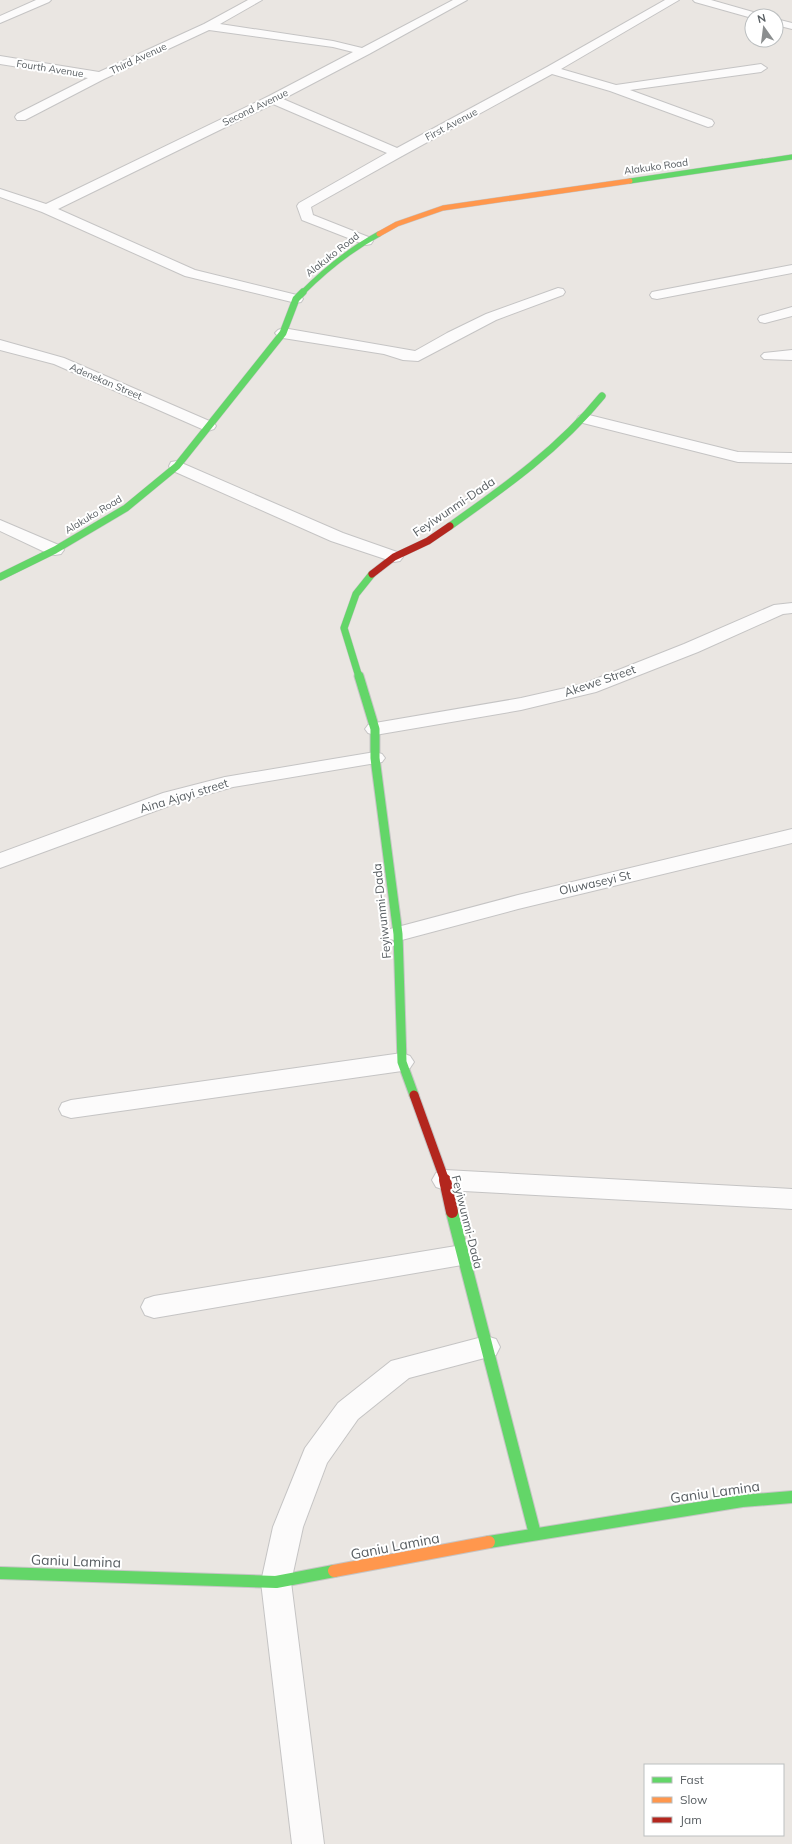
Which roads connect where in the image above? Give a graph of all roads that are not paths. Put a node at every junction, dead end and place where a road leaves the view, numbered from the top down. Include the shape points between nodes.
1 (45, 0) edge
2 (256, 0) edge
3 (461, 0) edge
4 (699, 0) edge
5 (669, 3) edge
6 (744, 13) edge
7 (0, 20) edge
8 (208, 26) junction
9 (365, 52) junction
10 (0, 60) edge
11 (761, 68) dead end
12 (551, 70) junction
13 (100, 76) junction
14 (614, 88) junction
15 (273, 99) junction
16 (21, 117) dead end
17 (708, 123) dead end
18 (397, 153) junction
19 (792, 157) edge
20 (0, 192) edge
21 (47, 209) junction
22 (366, 241) junction
23 (792, 269) edge
24 (558, 292) dead end
25 (657, 295) dead end
26 (296, 299) junction
27 (792, 311) edge
28 (765, 319) dead end
29 (283, 333) junction
30 (0, 345) edge
31 (792, 355) edge
32 (769, 356) dead end
33 (602, 396) dead end
34 (585, 419) junction
35 (208, 426) junction
36 (792, 458) edge
37 (177, 466) junction
38 (0, 525) edge
39 (55, 550) junction
40 (394, 557) junction
41 (0, 577) edge
42 (792, 608) edge
43 (375, 729) junction
44 (374, 758) junction
45 (792, 836) edge
46 (0, 861) edge
47 (398, 934) junction
48 (402, 1062) junction
49 (71, 1108) dead end
50 (445, 1180) junction
51 (792, 1199) edge
52 (462, 1255) junction
53 (154, 1306) dead end
54 (486, 1346) junction
55 (792, 1497) edge
56 (535, 1534) junction
57 (0, 1573) edge
58 (276, 1582) junction
59 (308, 1844) edge

1 - 7 street
2 - 8 street, Third Avenue
3 - 9 street, Second Avenue
4 - 6 street
5 - 12 street, First Avenue
8 - 9 street via 333,44
8 - 13 street, Third Avenue
9 - 15 street, Second Avenue
10 - 13 street, Fourth Avenue
11 - 14 street
12 - 14 street
12 - 18 street, First Avenue
13 - 16 street, Third Avenue
14 - 17 street
15 - 18 street
15 - 21 street, Second Avenue
18 - 22 street, First Avenue via 304,206 307,217
19 - 22 street, Alakuko Road via 442,208 397,224
20 - 21 street
21 - 26 street via 190,274
22 - 26 street, Alakuko Road via 318,277
23 - 25 street
24 - 29 street via 491,317 418,356
26 - 29 street, Alakuko Road
27 - 28 street
29 - 35 street, Alakuko Road
30 - 35 street, Adenekan Street via 59,361
31 - 32 street
33 - 34 street, Feyiwunmi-Dada
34 - 36 street via 738,457
34 - 40 street, Feyiwunmi-Dada via 526,472 428,541
35 - 37 street, Alakuko Road
37 - 39 street, Alakuko Road via 126,508
37 - 40 street via 337,537
38 - 39 street
39 - 41 street, Alakuko Road
40 - 43 street, Feyiwunmi-Dada via 374,571 356,594 344,628
42 - 43 street, Akewe Street via 780,609 691,648 589,688 521,704
43 - 44 street, Feyiwunmi-Dada
44 - 46 street, Aina Ajayi street via 232,781 184,794
44 - 47 street, Feyiwunmi-Dada
45 - 47 street, Oluwaseyi St via 518,902
47 - 48 street, Feyiwunmi-Dada
48 - 49 street
48 - 50 street, Feyiwunmi-Dada
50 - 51 street
50 - 52 street, Feyiwunmi-Dada
52 - 53 street
52 - 54 street, Feyiwunmi-Dada
54 - 56 street, Feyiwunmi-Dada
54 - 58 street via 401,1369 348,1411 315,1456 288,1527
55 - 56 street, Ganiu Lamina via 742,1501
56 - 58 street, Ganiu Lamina
57 - 58 street, Ganiu Lamina
58 - 59 street

